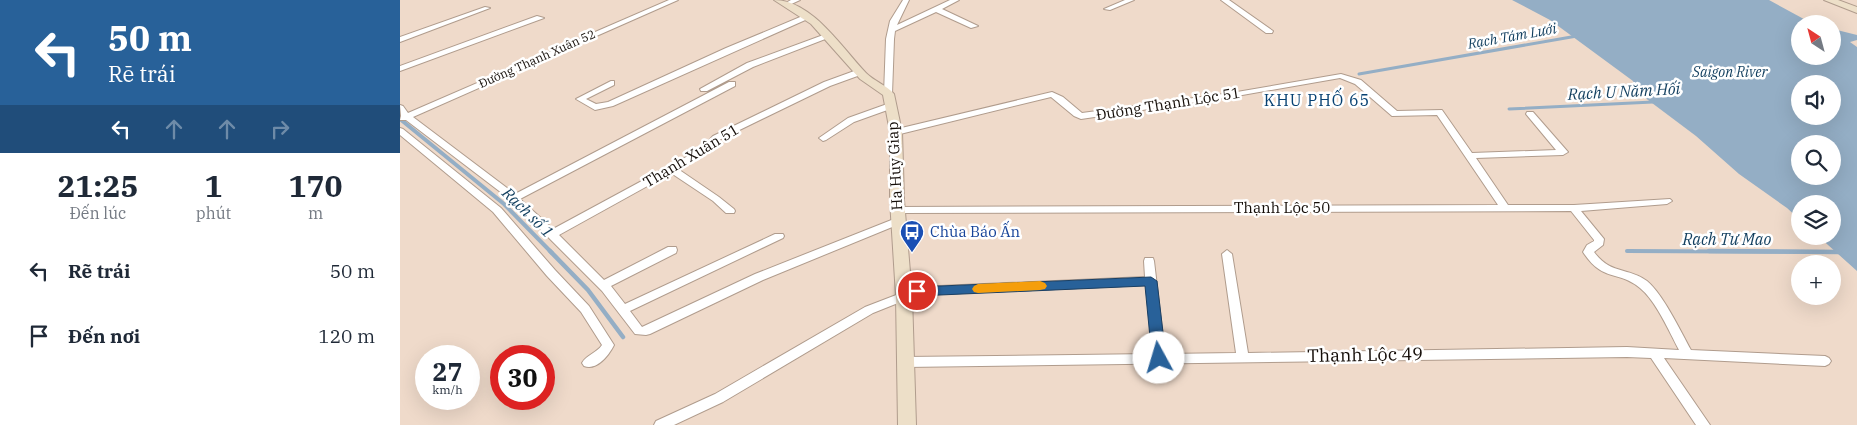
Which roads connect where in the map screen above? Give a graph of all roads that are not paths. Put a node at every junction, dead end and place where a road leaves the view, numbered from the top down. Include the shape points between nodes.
1 (674, 0) edge
2 (906, 0) edge
3 (956, 0) edge
4 (1130, 0) edge
5 (1224, 0) edge
6 (1830, 0) edge
7 (788, 1) edge
8 (487, 8) dead end
9 (936, 9) junction
10 (1108, 9) dead end
11 (1857, 10) edge
12 (808, 17) junction
13 (540, 18) dead end
14 (974, 26) dead end
15 (892, 30) junction
16 (1269, 31) dead end
17 (828, 36) junction
18 (400, 40) edge
19 (400, 69) edge
20 (860, 72) junction
21 (611, 84) dead end
22 (732, 84) dead end
23 (704, 88) dead end
24 (889, 100) junction
25 (1530, 114) dead end
26 (402, 115) edge
27 (400, 130) edge
28 (896, 132) junction
29 (823, 138) dead end
30 (1469, 156) junction
31 (671, 169) junction
32 (514, 198) junction
33 (1667, 201) dead end
34 (1505, 208) junction
35 (1574, 208) junction
36 (730, 211) dead end
37 (898, 216) junction
38 (552, 234) junction
39 (779, 236) dead end
40 (672, 250) dead end
41 (1227, 254) dead end
42 (1149, 261) dead end
43 (1151, 281) junction
44 (603, 285) junction
45 (904, 296) junction
46 (622, 310) junction
47 (1654, 353) junction
48 (1688, 356) junction
49 (1159, 358) junction
50 (1242, 358) junction
51 (1825, 361) dead end
52 (905, 362) junction
53 (588, 363) dead end
54 (661, 425) edge
55 (907, 425) edge
56 (1703, 425) edge

1 - 26 street, Đường Thạnh Xuân 52
2 - 15 street, Ha Huy Giap
3 - 9 street
4 - 10 street
5 - 16 street
6 - 11 street
7 - 12 street
8 - 18 street
9 - 14 street
9 - 15 street
12 - 17 street
12 - 21 street via 610,104 595,107 580,99
13 - 19 street
15 - 24 street, Ha Huy Giap
17 - 20 street
17 - 23 street via 750,65
20 - 24 street
20 - 31 street, Thạnh Xuân 51 via 716,138 708,147
22 - 32 street
24 - 28 street, Ha Huy Giap
24 - 29 street
25 - 30 street via 1563,152
26 - 32 street
27 - 53 street via 498,210 585,309 608,345 606,351
28 - 30 street, Đường Thạnh Lộc 51 via 1052,94 1081,116 1340,76 1358,82 1395,114 1439,112
28 - 37 street, Ha Huy Giap
30 - 34 street
31 - 36 street
31 - 38 street, Thạnh Xuân 51
32 - 38 street
33 - 35 street, Thạnh Lộc 50
34 - 35 street, Thạnh Lộc 50
34 - 37 street, Thạnh Lộc 50
35 - 48 street via 1599,239 1599,243 1588,252 1604,269 1644,284
37 - 45 street, Ha Huy Giap
37 - 46 street via 646,331 636,329
38 - 44 street
39 - 46 street
40 - 44 street
41 - 50 street
42 - 43 street
43 - 45 street via 917,291
43 - 49 street
44 - 46 street
45 - 52 street, Ha Huy Giap
45 - 54 street via 869,310 719,398
47 - 48 street, Thạnh Lộc 49
47 - 50 street, Thạnh Lộc 49
47 - 56 street
48 - 51 street, Thạnh Lộc 49
49 - 50 street, Thạnh Lộc 49
49 - 52 street, Thạnh Lộc 49
52 - 55 street, Ha Huy Giap

